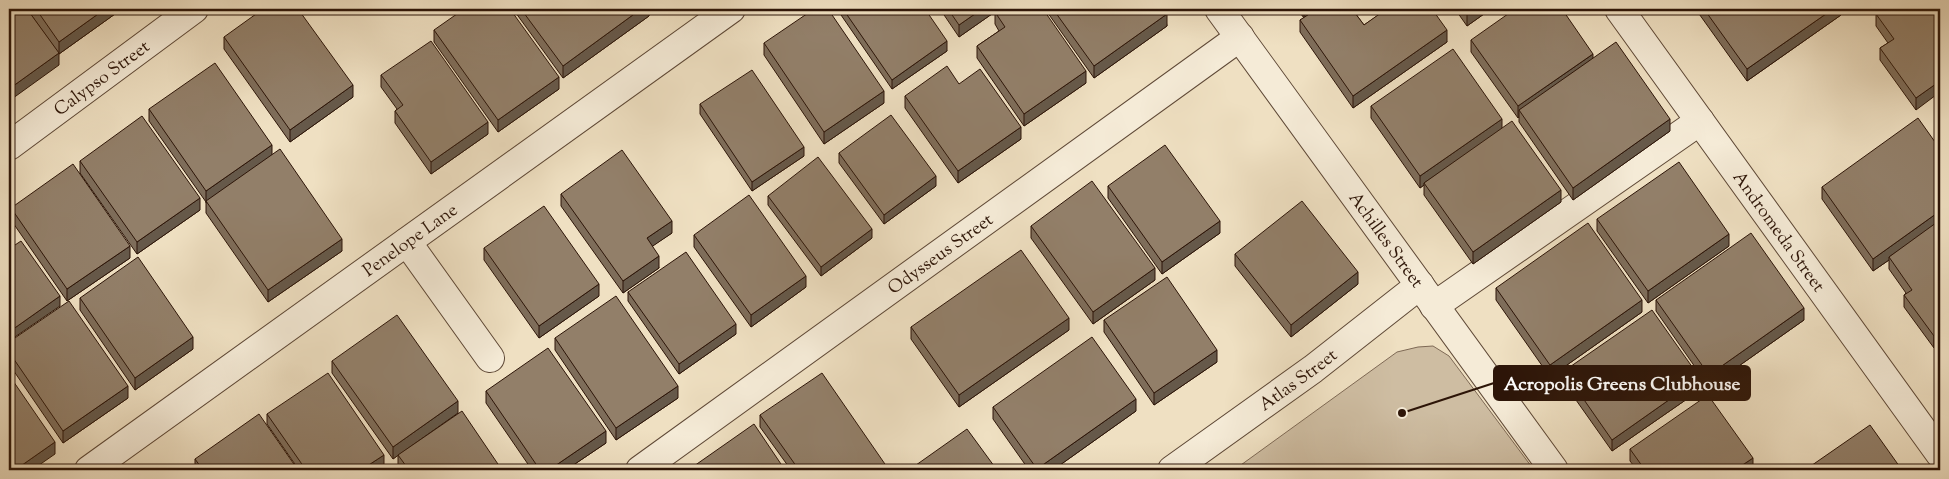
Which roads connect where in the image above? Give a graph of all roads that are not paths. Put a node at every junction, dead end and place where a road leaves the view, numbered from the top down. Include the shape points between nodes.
1 (194, 9) edge
2 (731, 9) edge
3 (1219, 9) edge
4 (1618, 9) edge
5 (1240, 37) junction
6 (1700, 121) junction
7 (9, 146) edge
8 (407, 242) junction
9 (1427, 296) junction
10 (490, 358) dead end
11 (1940, 454) edge
12 (88, 470) edge
13 (640, 470) edge
14 (1172, 470) edge
15 (1554, 470) edge

1 - 7 street, Calypso Street
2 - 8 street, Penelope Lane
3 - 5 street, Achilles Street
4 - 6 street, Andromeda Street
5 - 9 street, Achilles Street
5 - 13 street, Odysseus Street
6 - 9 street, Atlas Street
6 - 11 street, Andromeda Street
8 - 10 street
8 - 12 street, Penelope Lane
9 - 14 street, Atlas Street via 1313,369
9 - 15 street, Achilles Street

